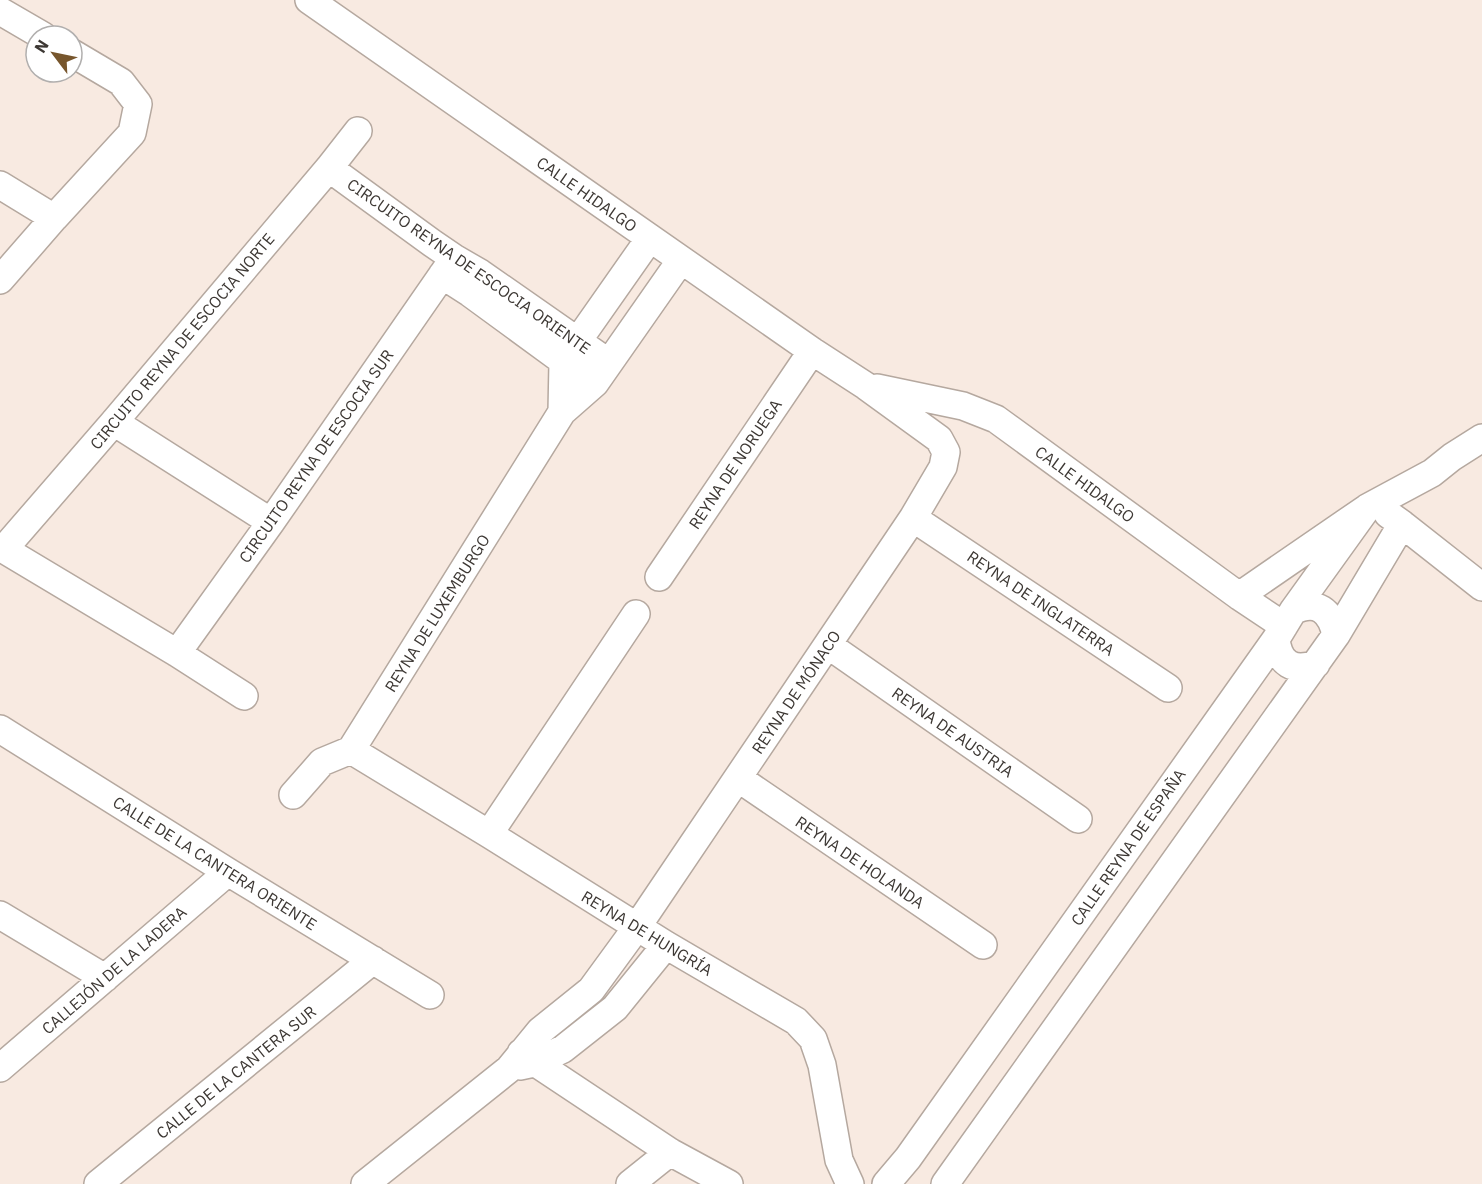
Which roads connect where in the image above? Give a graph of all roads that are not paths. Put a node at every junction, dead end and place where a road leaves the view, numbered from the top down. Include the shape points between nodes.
1 (309, 0) edge
2 (0, 11) edge
3 (24, 25) edge
4 (84, 60) edge
5 (358, 131) dead end
6 (329, 168) junction
7 (0, 185) edge
8 (54, 218) junction
9 (650, 238) junction
10 (681, 260) junction
11 (448, 267) junction
12 (0, 280) edge
13 (812, 351) junction
14 (571, 352) junction
15 (602, 373) junction
16 (866, 386) junction
17 (562, 412) junction
18 (114, 422) junction
19 (1482, 438) edge
20 (946, 452) joint
21 (1371, 506) junction
22 (913, 519) junction
23 (271, 522) junction
24 (1402, 524) junction
25 (2, 548) edge
26 (659, 577) dead end
27 (1482, 587) edge
28 (1239, 596) junction
29 (636, 614) dead end
30 (1284, 626) junction
31 (1336, 635) junction
32 (828, 645) junction
33 (177, 653) junction
34 (1316, 664) junction
35 (1168, 688) dead end
36 (244, 696) dead end
37 (0, 729) edge
38 (351, 750) junction
39 (738, 778) junction
40 (292, 795) dead end
41 (1078, 819) dead end
42 (489, 834) junction
43 (228, 872) junction
44 (0, 915) edge
45 (637, 927) junction
46 (666, 945) junction
47 (983, 945) dead end
48 (373, 960) junction
49 (105, 978) junction
50 (591, 990) junction
51 (430, 995) dead end
52 (615, 1008) junction
53 (521, 1062) junction
54 (0, 1068) edge
55 (670, 1152) junction
56 (98, 1184) edge
57 (365, 1184) edge
58 (630, 1184) edge
59 (729, 1184) edge
60 (850, 1184) edge
61 (886, 1184) edge
62 (945, 1184) edge

1 - 9 street, CALLE HIDALGO
2 - 3 street
4 - 8 street via 121,82 138,104 132,133
5 - 6 street, CIRCUITO REYNA DE ESCOCIA NORTE
6 - 11 street, CIRCUITO REYNA DE ESCOCIA ORIENTE
6 - 18 street, CIRCUITO REYNA DE ESCOCIA NORTE
7 - 8 street
8 - 12 street
9 - 10 street, CALLE HIDALGO
9 - 14 street
10 - 13 street, CALLE HIDALGO
10 - 15 street, REYNA DE LUXEMBURGO
11 - 14 street, CIRCUITO REYNA DE ESCOCIA ORIENTE via 470,293
11 - 23 street, CIRCUITO REYNA DE ESCOCIA SUR
13 - 16 street, CALLE HIDALGO
13 - 26 street, REYNA DE NORUEGA
14 - 15 street, CIRCUITO REYNA DE ESCOCIA ORIENTE
14 - 17 street
15 - 17 street, REYNA DE LUXEMBURGO
16 - 20 street, CALLE HIDALGO via 939,439
16 - 28 street, CALLE HIDALGO via 963,406 996,419
17 - 38 street, REYNA DE LUXEMBURGO
18 - 23 street
18 - 25 street, CIRCUITO REYNA DE ESCOCIA NORTE
19 - 21 street, CALLE REYNA DE ESPAÑA via 1432,473
20 - 22 street, REYNA DE MÓNACO via 942,467
21 - 24 street
21 - 28 street, CALLE REYNA DE ESPAÑA
21 - 30 street, CALLE REYNA DE ESPAÑA
22 - 32 street, REYNA DE MÓNACO
22 - 35 street, REYNA DE INGLATERRA
23 - 33 street, CIRCUITO REYNA DE ESCOCIA SUR
24 - 27 street
24 - 31 street
25 - 33 street
28 - 30 street, CALLE HIDALGO
29 - 42 street
30 - 31 street via 1304,606 1316,607 1327,613
30 - 34 street via 1277,651 1284,660 1293,667
30 - 61 street, CALLE REYNA DE ESPAÑA
31 - 34 street
32 - 39 street, REYNA DE MÓNACO
32 - 41 street, REYNA DE AUSTRIA
33 - 36 street
34 - 62 street
37 - 43 street, CALLE DE LA CANTERA ORIENTE
38 - 40 street via 322,762
38 - 42 street, REYNA DE HUNGRÍA
39 - 45 street, REYNA DE MÓNACO
39 - 47 street, REYNA DE HOLANDA
42 - 45 street, REYNA DE HUNGRÍA
43 - 48 street, CALLE DE LA CANTERA ORIENTE
43 - 49 street, CALLEJÓN DE LA LADERA
44 - 49 street
45 - 46 street, REYNA DE HUNGRÍA
45 - 50 street, REYNA DE MÓNACO
46 - 52 street
46 - 60 street, REYNA DE HUNGRÍA via 796,1021 813,1039 822,1065 839,1160
48 - 51 street, CALLE DE LA CANTERA ORIENTE
48 - 56 street, CALLE DE LA CANTERA SUR
49 - 54 street, CALLEJÓN DE LA LADERA
50 - 52 street
50 - 53 street, REYNA DE MÓNACO via 540,1031
52 - 53 street via 563,1049
53 - 55 street
53 - 57 street
55 - 58 street
55 - 59 street

